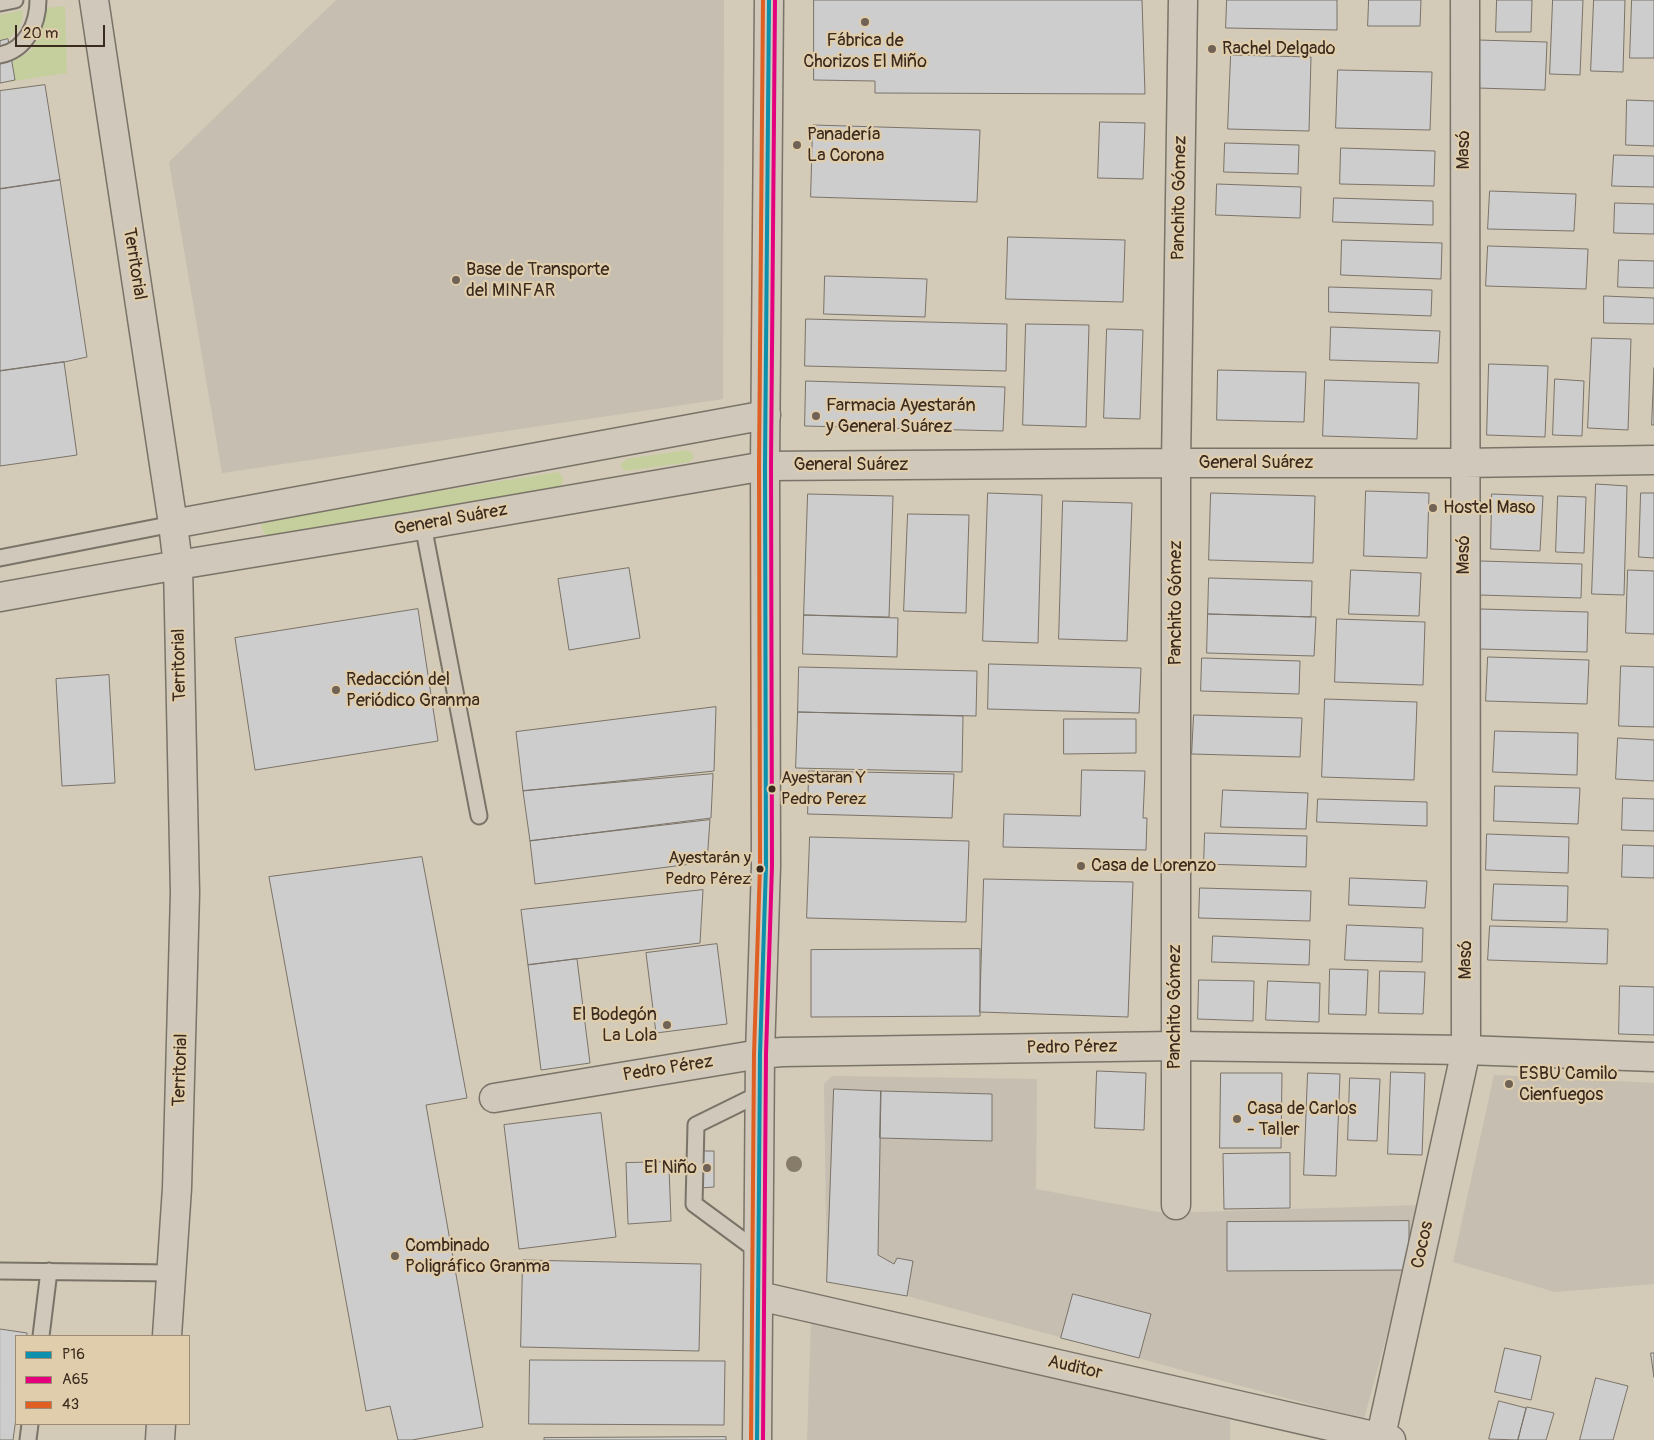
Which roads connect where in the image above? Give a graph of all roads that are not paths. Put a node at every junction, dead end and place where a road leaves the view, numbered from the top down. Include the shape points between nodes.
1 (15, 0) edge
2 (38, 0) edge
3 (94, 0) edge
4 (769, 0) edge
5 (1183, 0) edge
6 (1464, 0) edge
7 (0, 3) edge
8 (0, 55) edge
9 (766, 415) junction
10 (1654, 460) edge
11 (1176, 462) junction
12 (1464, 463) junction
13 (765, 466) junction
14 (174, 524) junction
15 (423, 525) junction
16 (0, 558) edge
17 (178, 566) junction
18 (0, 597) edge
19 (479, 816) dead end
20 (1175, 1046) junction
21 (1466, 1050) junction
22 (760, 1054) junction
23 (1654, 1057) edge
24 (759, 1094) junction
25 (494, 1098) dead end
26 (1176, 1205) dead end
27 (759, 1252) junction
28 (0, 1271) edge
29 (49, 1271) junction
30 (172, 1273) junction
31 (759, 1296) junction
32 (41, 1335) edge
33 (167, 1335) edge
34 (30, 1425) edge
35 (161, 1425) edge
36 (1384, 1439) edge
37 (28, 1440) edge
38 (160, 1440) edge
39 (756, 1440) edge

1 - 7 lane
2 - 8 lane via 38,13 32,30 21,45
3 - 14 street, Territorial
4 - 9 street
5 - 11 street, Panchito Gómez
6 - 12 street, Masó
9 - 13 street
9 - 14 street
10 - 12 street, General Suárez
11 - 12 street, General Suárez
11 - 13 street, General Suárez
11 - 20 street, Panchito Gómez
12 - 21 street, Masó
13 - 15 street, General Suárez
13 - 22 street via 766,866
14 - 16 lane
14 - 17 street, Territorial
15 - 17 street, General Suárez
15 - 19 lane
17 - 18 street, General Suárez
17 - 30 street, Territorial via 185,893
20 - 21 street, Pedro Pérez
20 - 22 street, Pedro Pérez
20 - 26 street, Panchito Gómez
21 - 23 street, Pedro Pérez
21 - 36 street, Cocos
22 - 24 street
22 - 25 street, Pedro Pérez
24 - 27 street
24 - 27 lane via 696,1124 694,1204
27 - 31 street
28 - 29 lane
29 - 30 lane
29 - 32 lane
30 - 33 street, Territorial
31 - 36 street, Auditor
31 - 39 street
34 - 37 lane
35 - 38 street

